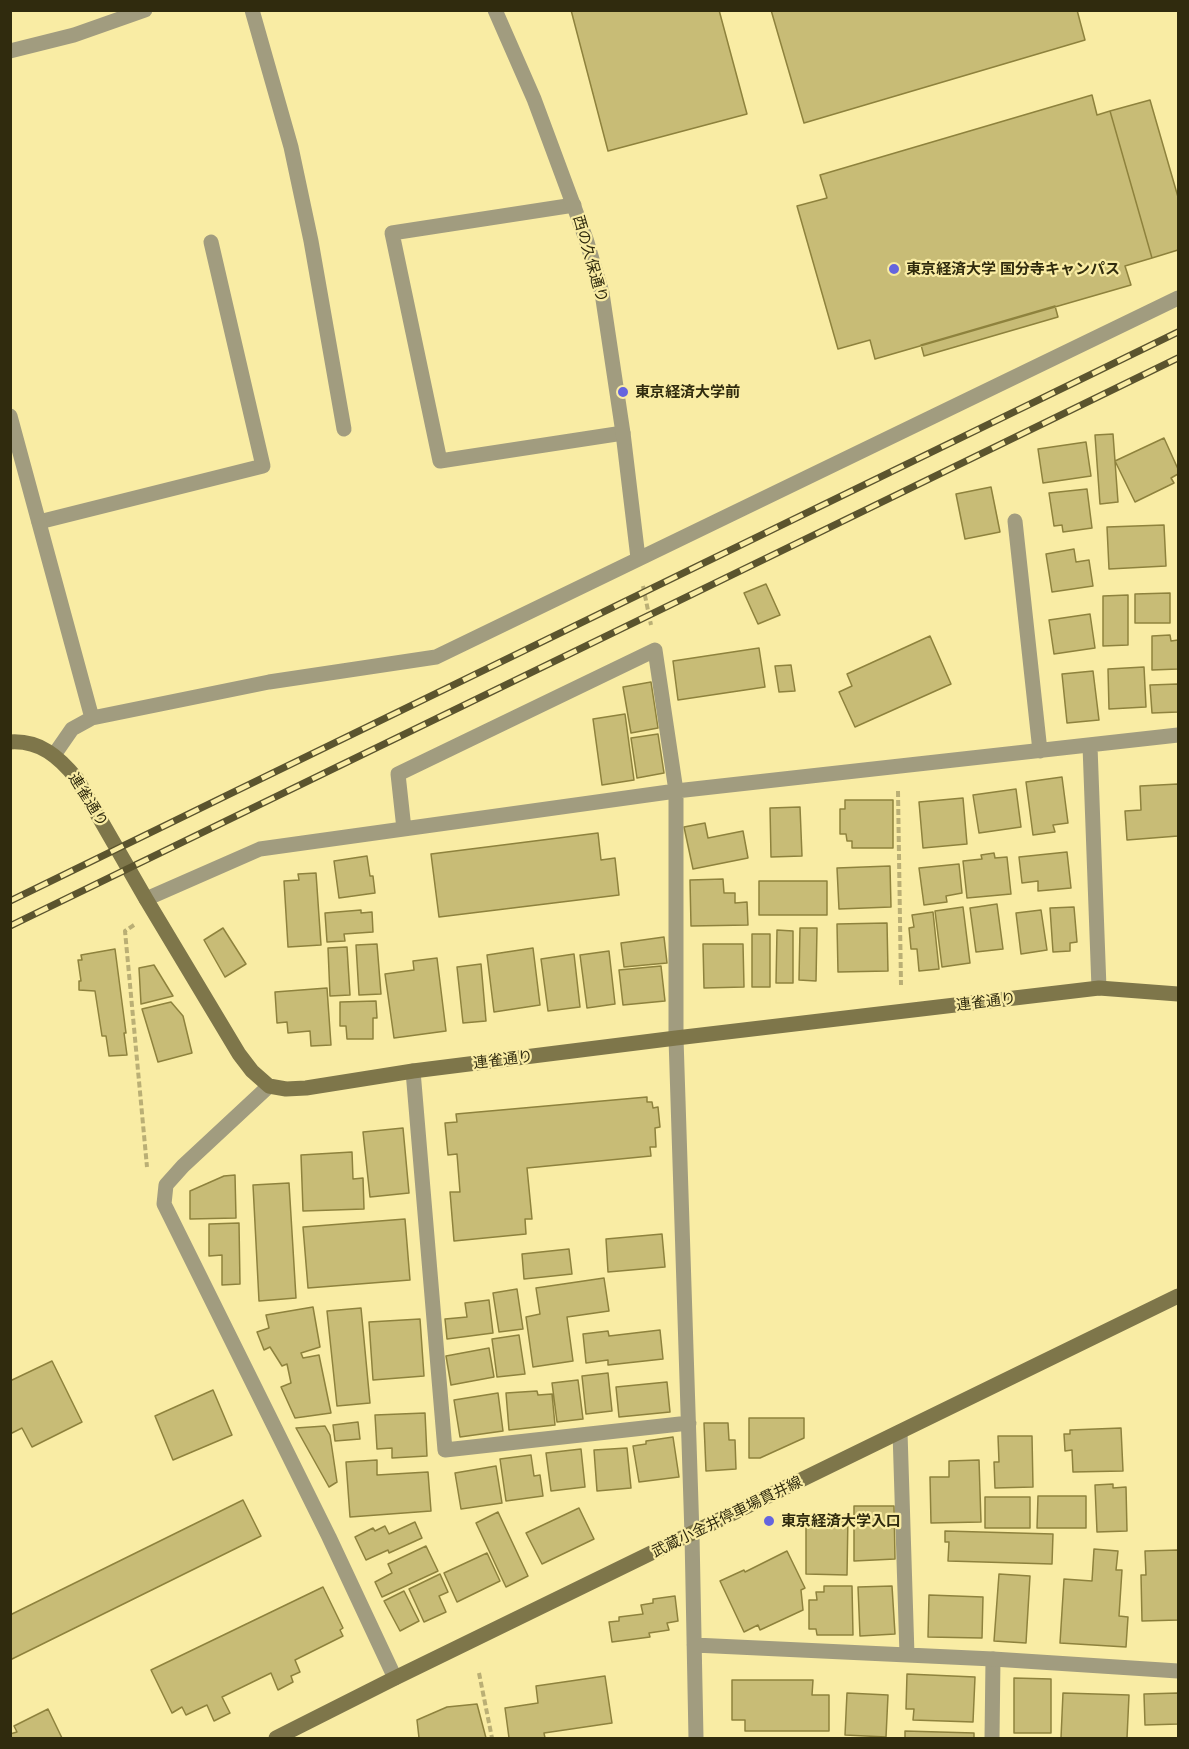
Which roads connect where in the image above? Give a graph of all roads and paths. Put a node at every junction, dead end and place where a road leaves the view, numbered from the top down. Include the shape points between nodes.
1 (145, 10) edge
2 (252, 10) edge
3 (495, 10) edge
4 (10, 51) edge
5 (573, 205) junction
6 (211, 242) dead end
7 (1179, 298) edge
8 (10, 416) edge
9 (344, 429) dead end
10 (623, 433) junction
11 (1016, 521) dead end
12 (39, 522) junction
13 (638, 558) junction
14 (655, 650) junction
15 (92, 718) junction
16 (1179, 735) edge
17 (10, 742) edge
18 (1090, 746) junction
19 (1041, 751) junction
20 (54, 755) junction
21 (898, 766) junction
22 (676, 791) junction
23 (404, 829) junction
24 (146, 899) junction
25 (1100, 988) junction
26 (1179, 994) edge
27 (902, 1012) junction
28 (676, 1038) junction
29 (413, 1071) junction
30 (269, 1086) junction
31 (166, 1185) junction
32 (1179, 1296) edge
33 (689, 1423) junction
34 (900, 1432) junction
35 (692, 1535) junction
36 (694, 1645) junction
37 (907, 1655) junction
38 (993, 1659) junction
39 (1179, 1671) edge
40 (479, 1673) dead end
41 (395, 1678) junction
42 (276, 1738) edge
43 (492, 1738) edge
44 (696, 1738) edge
45 (992, 1738) edge

1 - 4 street via 74,35
2 - 9 street via 291,147
3 - 5 street, 西の久保通り via 534,99
5 - 10 street, 西の久保通り via 602,293
5 - 10 street via 392,233 440,461
6 - 12 street via 263,466
7 - 13 street
8 - 12 street
10 - 13 street, 西の久保通り
11 - 19 street
12 - 15 street
13 - 14 path
13 - 15 street via 436,657 269,682
14 - 22 street
14 - 23 street via 399,774
15 - 20 street via 72,729
16 - 18 street
17 - 20 main road, 連雀通り via 36,744
18 - 19 street
18 - 25 street
19 - 21 street
20 - 24 main road, 連雀通り via 77,778
21 - 22 street
21 - 27 path
22 - 23 street
22 - 28 street
23 - 24 street via 260,849
24 - 30 main road, 連雀通り via 244,1062
24 - 31 path via 137,923 125,931 148,1179
25 - 26 main road, 連雀通り
25 - 27 main road, 連雀通り
27 - 28 main road, 連雀通り
28 - 29 main road, 連雀通り
28 - 33 street
29 - 30 main road, 連雀通り via 306,1088
29 - 33 street via 445,1450
30 - 31 street
31 - 41 street via 164,1204
32 - 34 main road, 武蔵小金井停車場貫井線
33 - 35 street
34 - 35 main road, 武蔵小金井停車場貫井線
34 - 37 street
35 - 36 street
35 - 41 main road, 武蔵小金井停車場貫井線
36 - 37 street
36 - 44 street
37 - 38 street
38 - 39 street
38 - 45 street
40 - 43 path
41 - 42 main road, 武蔵小金井停車場貫井線

